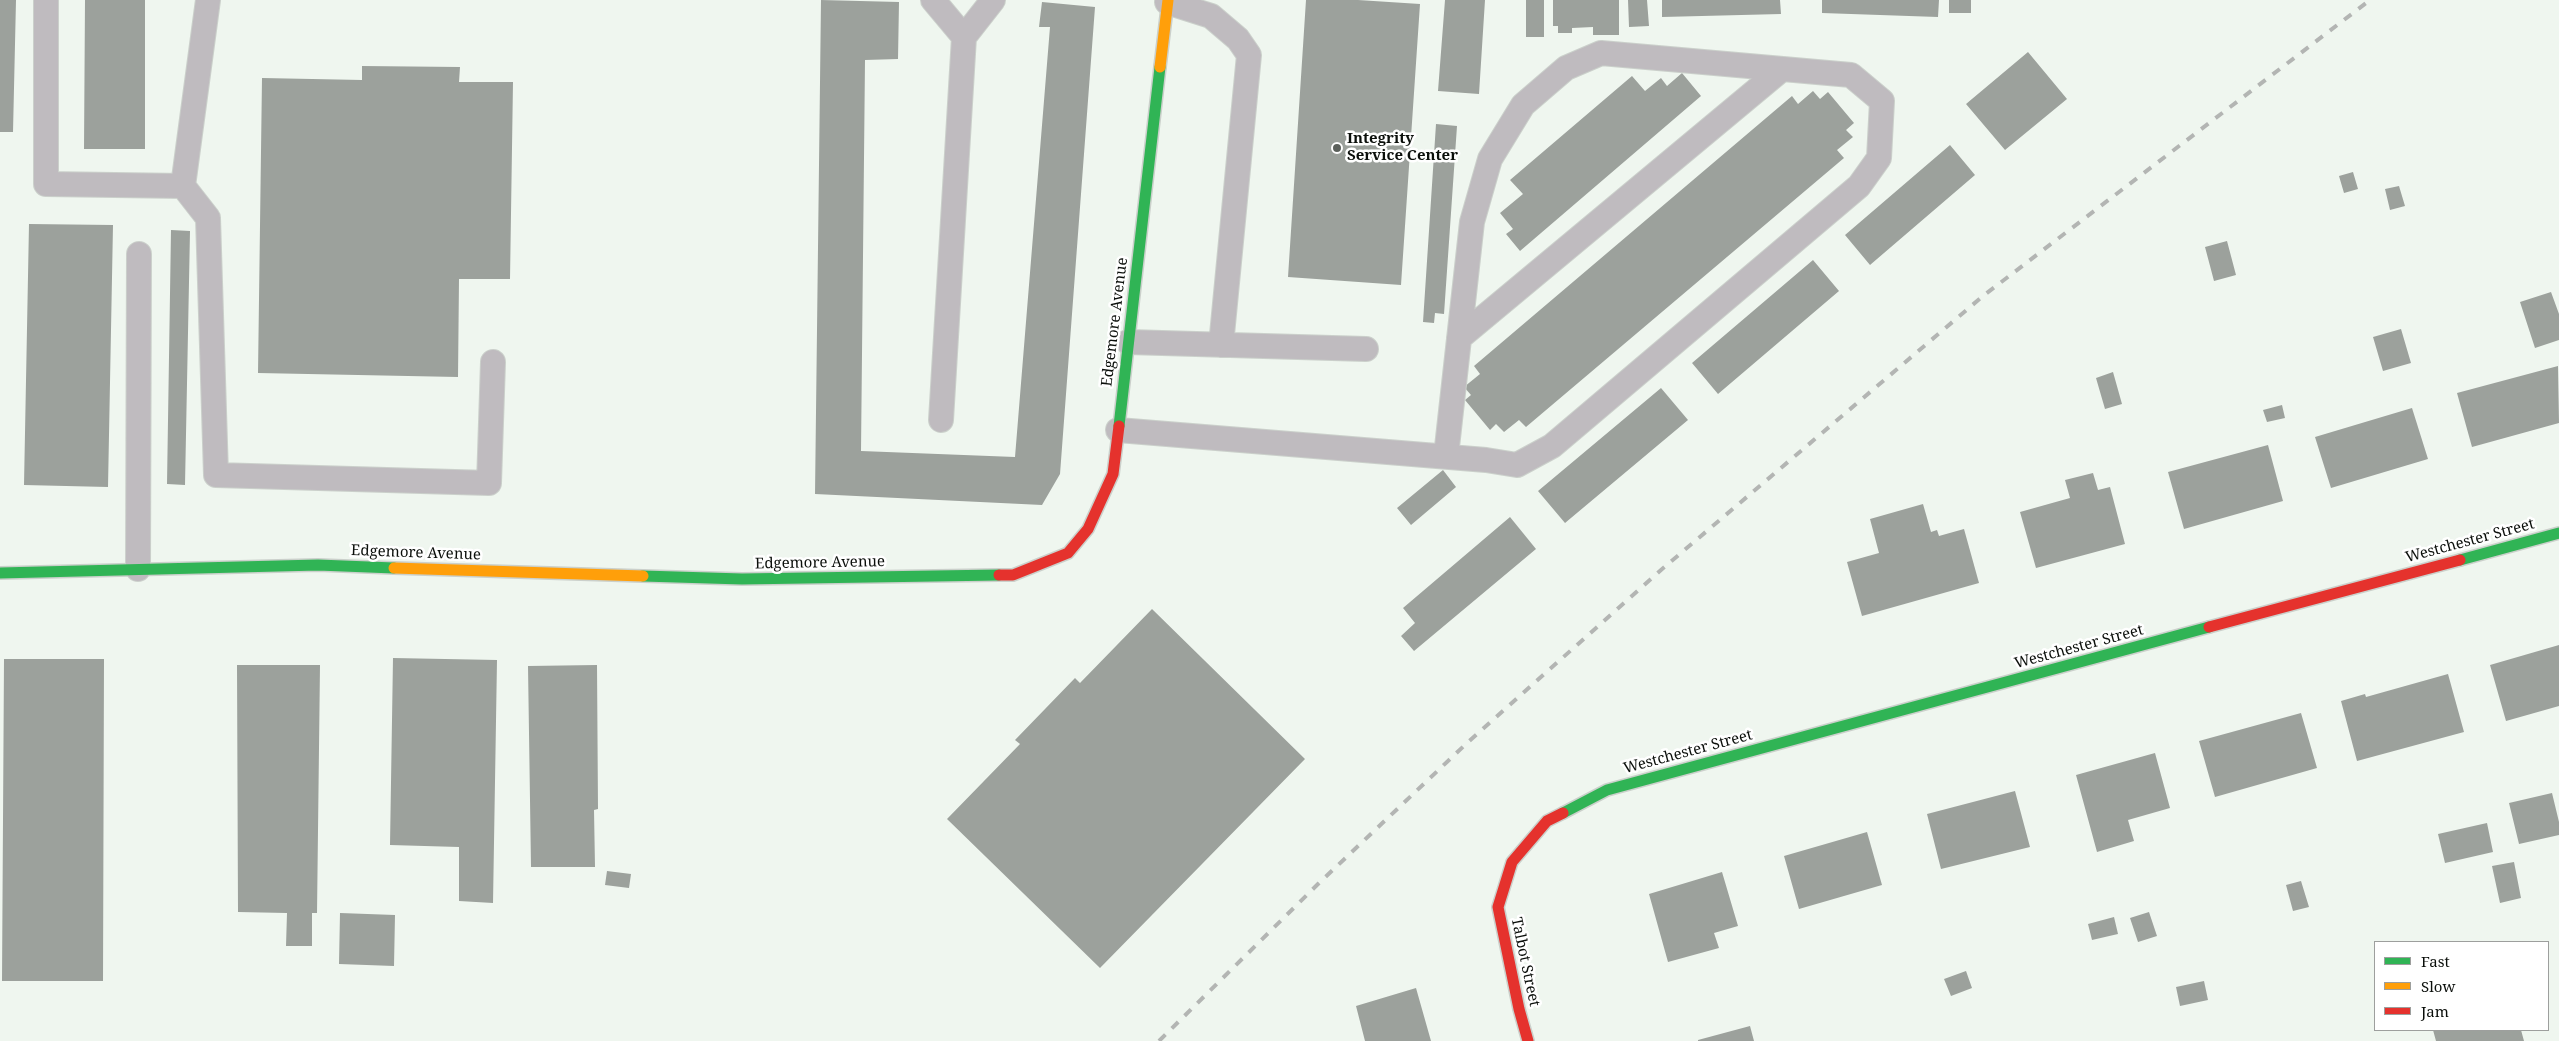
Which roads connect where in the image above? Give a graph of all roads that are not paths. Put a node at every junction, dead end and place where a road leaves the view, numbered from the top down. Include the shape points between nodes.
1 (46, 0) edge
2 (208, 0) edge
3 (933, 0) edge
4 (993, 0) edge
5 (1168, 1) edge
6 (964, 37) junction
7 (1782, 69) junction
8 (183, 186) junction
9 (139, 254) dead end
10 (1459, 338) junction
11 (1128, 342) junction
12 (1221, 345) junction
13 (1366, 349) dead end
14 (492, 362) dead end
15 (941, 420) dead end
16 (1118, 430) junction
17 (1446, 456) junction
18 (2559, 533) edge
19 (138, 569) junction
20 (0, 573) edge
21 (1607, 790) joint
22 (1528, 1041) edge

1 - 8 lane via 46,184
2 - 8 lane
3 - 6 lane
4 - 6 lane
5 - 11 street, Edgemore Avenue
5 - 12 lane via 1211,16 1238,39 1249,55
6 - 15 lane
7 - 10 lane
7 - 10 lane via 1601,53 1566,68 1522,104 1490,159 1472,222
7 - 17 lane via 1851,75 1882,101 1879,158 1859,186 1552,446 1517,465
8 - 14 lane via 208,218 216,475 489,483
9 - 19 lane
10 - 17 lane
11 - 12 lane
11 - 16 street, Edgemore Avenue
12 - 13 lane
16 - 17 lane
16 - 19 street, Edgemore Avenue via 1113,474 1088,529 1068,553 1013,575 742,579 318,565
18 - 21 street, Westchester Street
19 - 20 street, Edgemore Avenue
21 - 22 street, Talbot Street via 1547,821 1512,862 1498,907

